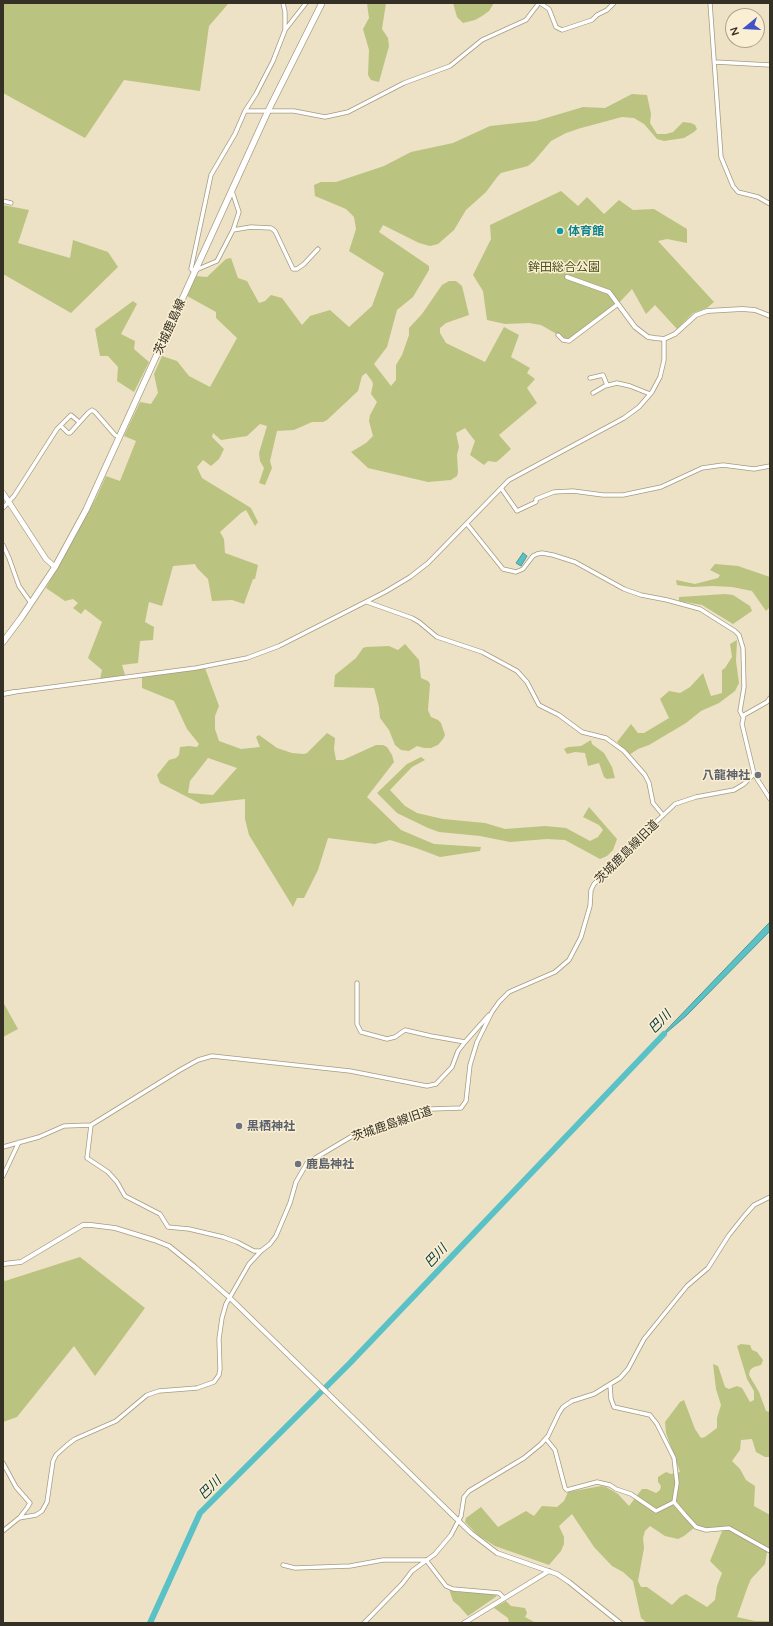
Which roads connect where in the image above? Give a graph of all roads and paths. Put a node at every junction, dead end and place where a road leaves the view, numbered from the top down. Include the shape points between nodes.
1 (283, 3) edge
2 (306, 3) edge
3 (322, 3) edge
4 (540, 3) edge
5 (614, 3) edge
6 (710, 3) edge
7 (284, 30) junction
8 (715, 62) junction
9 (770, 65) edge
10 (245, 111) junction
11 (268, 111) junction
12 (232, 191) junction
13 (3, 202) edge
14 (11, 203) dead end
15 (770, 204) edge
16 (233, 230) junction
17 (318, 249) dead end
18 (196, 271) junction
19 (567, 277) dead end
20 (618, 304) junction
21 (770, 316) edge
22 (558, 335) dead end
23 (664, 339) junction
24 (590, 378) dead end
25 (607, 385) junction
26 (593, 394) dead end
27 (650, 394) junction
28 (79, 422) junction
29 (60, 426) junction
30 (120, 437) junction
31 (770, 466) edge
32 (501, 488) junction
33 (3, 493) edge
34 (9, 502) junction
35 (3, 508) edge
36 (467, 524) junction
37 (3, 545) edge
38 (55, 567) junction
39 (367, 602) junction
40 (31, 603) junction
41 (3, 642) edge
42 (14, 692) joint
43 (3, 694) edge
44 (770, 698) edge
45 (743, 717) junction
46 (754, 774) junction
47 (770, 799) edge
48 (663, 815) junction
49 (357, 983) dead end
50 (492, 1012) junction
51 (465, 1042) junction
52 (91, 1125) junction
53 (19, 1142) junction
54 (3, 1146) edge
55 (3, 1176) edge
56 (770, 1196) edge
57 (261, 1251) junction
58 (3, 1264) edge
59 (230, 1298) junction
60 (610, 1385) junction
61 (546, 1439) junction
62 (3, 1463) edge
63 (674, 1502) junction
64 (19, 1518) junction
65 (459, 1520) junction
66 (4, 1530) edge
67 (770, 1551) edge
68 (426, 1560) junction
69 (283, 1565) dead end
70 (549, 1571) junction
71 (504, 1598) junction
72 (364, 1623) edge
73 (464, 1623) edge
74 (620, 1623) edge

1 - 7 street
2 - 7 street
3 - 11 main road, 茨城鹿島線
4 - 5 street via 549,9 556,27 562,30 590,21
4 - 11 street via 526,20 482,40 450,66 404,82 348,112 325,117 294,111
6 - 8 street
7 - 10 street via 273,61
8 - 9 street
8 - 15 street via 721,157 738,192 758,197
10 - 11 street
10 - 18 street via 209,181 191,270
11 - 12 main road, 茨城鹿島線
12 - 16 street via 239,212
12 - 18 main road, 茨城鹿島線
13 - 14 street
16 - 17 street via 251,227 271,228 275,231 293,269 304,264
16 - 18 street via 217,261
18 - 30 main road, 茨城鹿島線
19 - 20 street via 604,289
20 - 22 street via 569,341
20 - 23 street via 644,334
21 - 23 street via 755,310 707,311 696,315 678,332
23 - 27 street via 661,372
24 - 25 street via 604,374
25 - 26 street
25 - 27 street via 623,383
27 - 32 street via 643,404 631,413 518,475
28 - 29 street via 71,415
28 - 29 street via 69,433
28 - 30 street via 94,411 115,435
29 - 34 street
30 - 38 main road, 茨城鹿島線 via 86,510
31 - 32 street via 758,468 723,465 702,468 661,487 623,494 554,492 517,511
32 - 36 street
33 - 34 main road
34 - 35 street
34 - 38 main road via 46,559
36 - 39 street via 419,571
36 - 45 street via 503,569 516,572 523,569 537,554 553,555 576,562 624,589 700,609 735,631 743,648 744,688 740,710
37 - 40 street via 19,586
38 - 40 main road, 茨城鹿島線
39 - 42 street via 279,646 247,658 191,669
39 - 48 street via 412,618 437,637 482,652 517,671 527,682 539,705 559,715 582,732 606,738 624,751 645,775 653,803
40 - 41 main road, 茨城鹿島線
42 - 43 street
44 - 45 street
45 - 46 street via 742,728
46 - 47 street
46 - 48 street, 茨城鹿島線旧道 via 738,788 674,804
48 - 50 street, 茨城鹿島線旧道 via 593,886 581,937 569,960 555,972 510,992
49 - 51 street via 357,1024 360,1032 387,1039 405,1030
50 - 51 street
50 - 57 street, 茨城鹿島線旧道 via 477,1042 470,1065 464,1105 458,1109 430,1109 400,1118 354,1135 312,1159 296,1182 276,1236
51 - 52 street via 458,1050 452,1067 436,1084 428,1086 350,1071 212,1056 180,1070
52 - 53 street via 64,1126
52 - 57 street via 87,1158 108,1172 125,1196 160,1214 168,1227 219,1236 254,1251
53 - 54 street
53 - 55 street
56 - 60 street via 754,1205 744,1215 708,1268 677,1297 644,1339 628,1369
57 - 59 street, 茨城鹿島線旧道 via 243,1273
58 - 59 street via 21,1262 83,1226 102,1226 169,1246
59 - 64 street, 茨城鹿島線旧道 via 222,1318 220,1368 214,1382 197,1388 159,1391 147,1395 116,1420 75,1439 56,1455 45,1506 40,1514
59 - 65 street
60 - 61 street via 563,1407
60 - 63 street via 610,1399 614,1407 650,1415 657,1424 674,1458 677,1483
61 - 63 street via 555,1450 567,1490 597,1482 630,1494 656,1511
61 - 65 street via 524,1458 469,1491 464,1497
62 - 64 street via 16,1487 30,1503
63 - 67 street via 696,1527 706,1530 729,1528
64 - 66 street, 茨城鹿島線旧道
65 - 68 street via 448,1539
65 - 70 street via 497,1553
68 - 69 street via 383,1560 365,1565 295,1568
68 - 71 street via 446,1586 453,1589 499,1593
68 - 72 street via 412,1571
70 - 71 street
70 - 74 street via 569,1582
71 - 73 street

